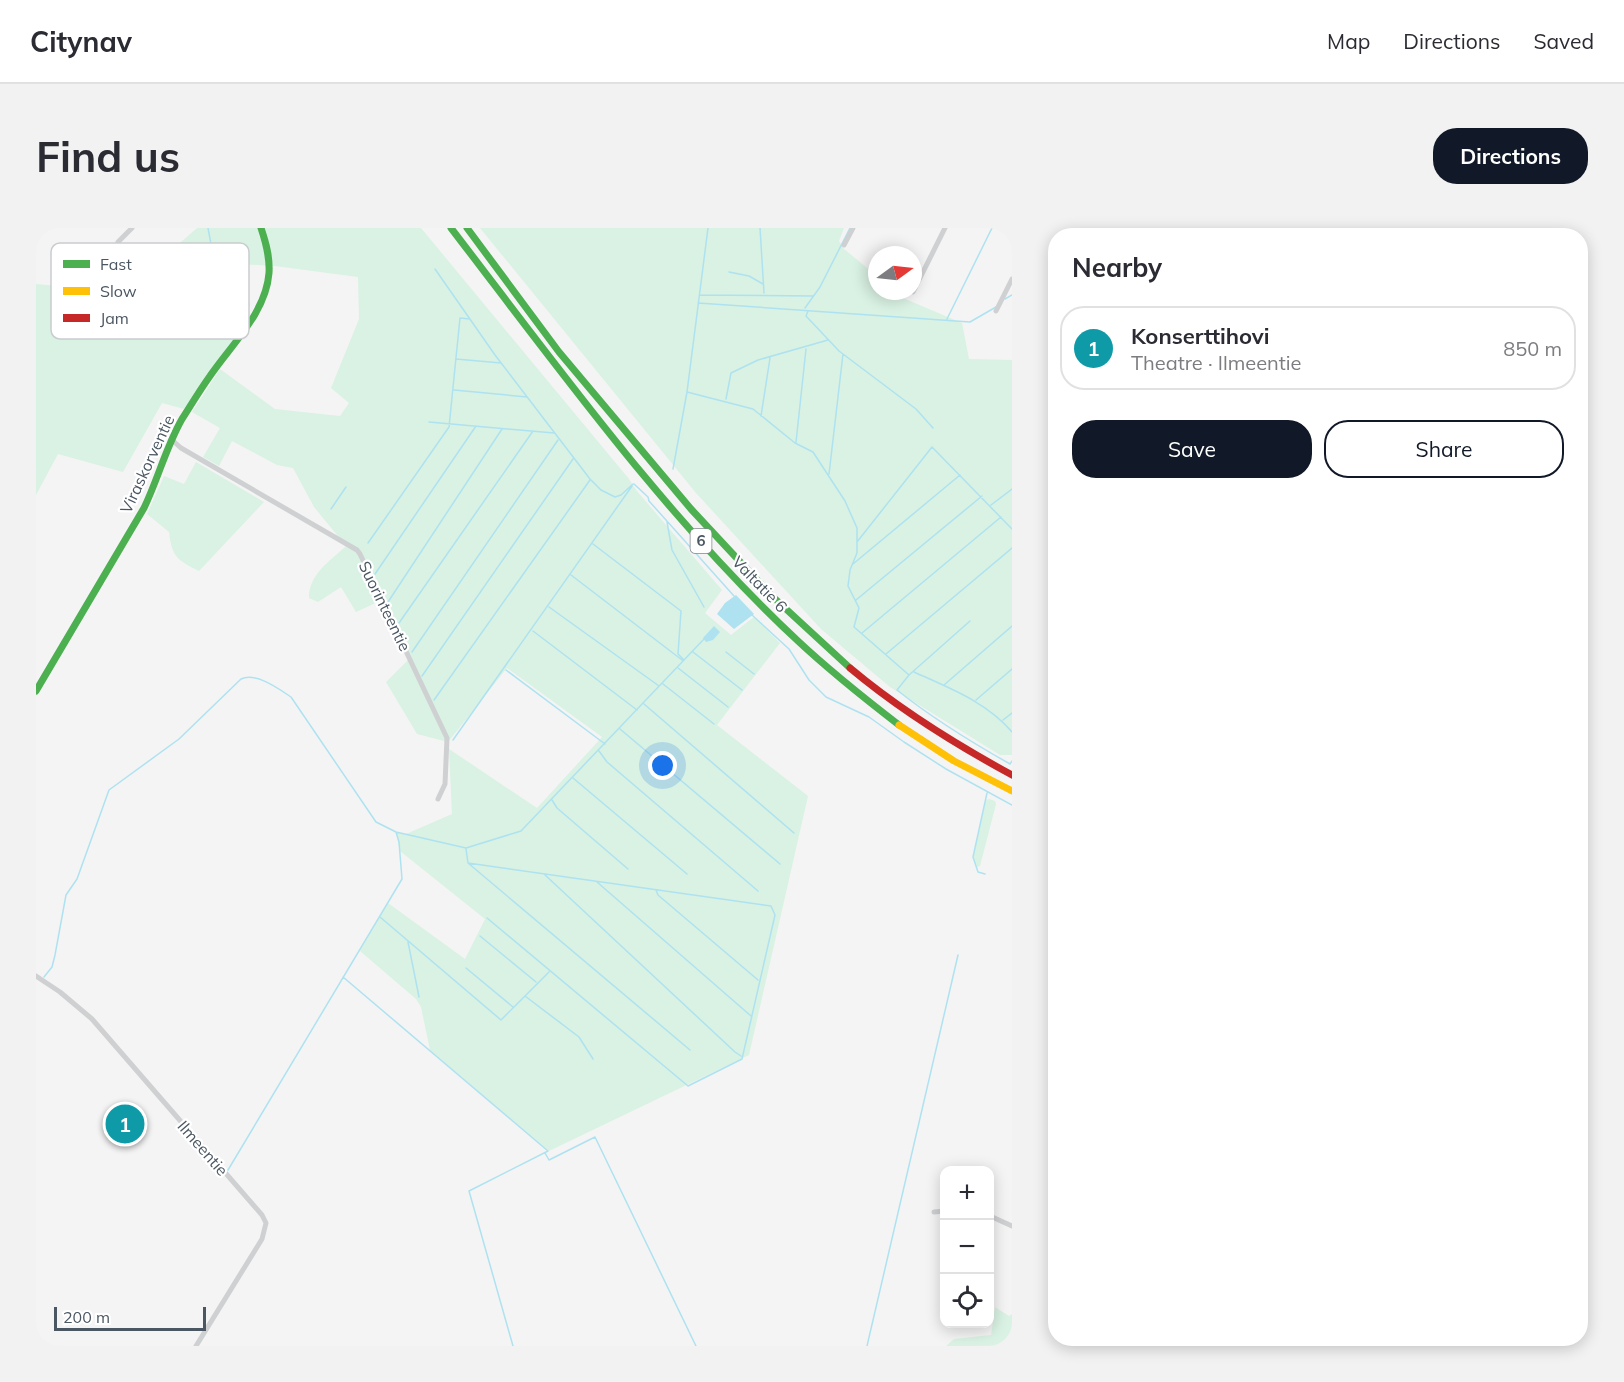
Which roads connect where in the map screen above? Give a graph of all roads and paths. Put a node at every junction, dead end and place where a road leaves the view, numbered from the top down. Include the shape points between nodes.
1 (132, 228) edge
2 (261, 228) edge
3 (451, 228) edge
4 (467, 228) edge
5 (853, 228) edge
6 (945, 228) edge
7 (118, 242) dead end
8 (844, 246) dead end
9 (922, 274) edge
10 (1012, 279) edge
11 (996, 310) dead end
12 (249, 322) edge
13 (236, 339) edge
14 (171, 439) junction
15 (36, 692) edge
16 (1012, 775) edge
17 (1012, 791) edge
18 (438, 799) dead end
19 (36, 976) edge
20 (940, 1211) edge
21 (934, 1212) dead end
22 (994, 1218) edge
23 (1012, 1226) edge
24 (196, 1346) edge

1 - 7 street
2 - 12 main road, Viraskorventie via 268,250 268,274 264,295
3 - 17 main road, Valtatie 6 / 6 via 657,489 774,618 831,671 895,720 974,772
4 - 16 main road, Valtatie 6 / 6 via 558,351 711,533 788,613 875,689 944,737
5 - 8 street
6 - 9 street
10 - 11 street
13 - 14 main road, Viraskorventie
14 - 15 main road, Viraskorventie via 148,502
14 - 18 street, Suorinteentie via 360,554 447,738 445,784
19 - 24 street, Ilmeentie via 92,1019 266,1223 262,1239
20 - 21 street
22 - 23 street

